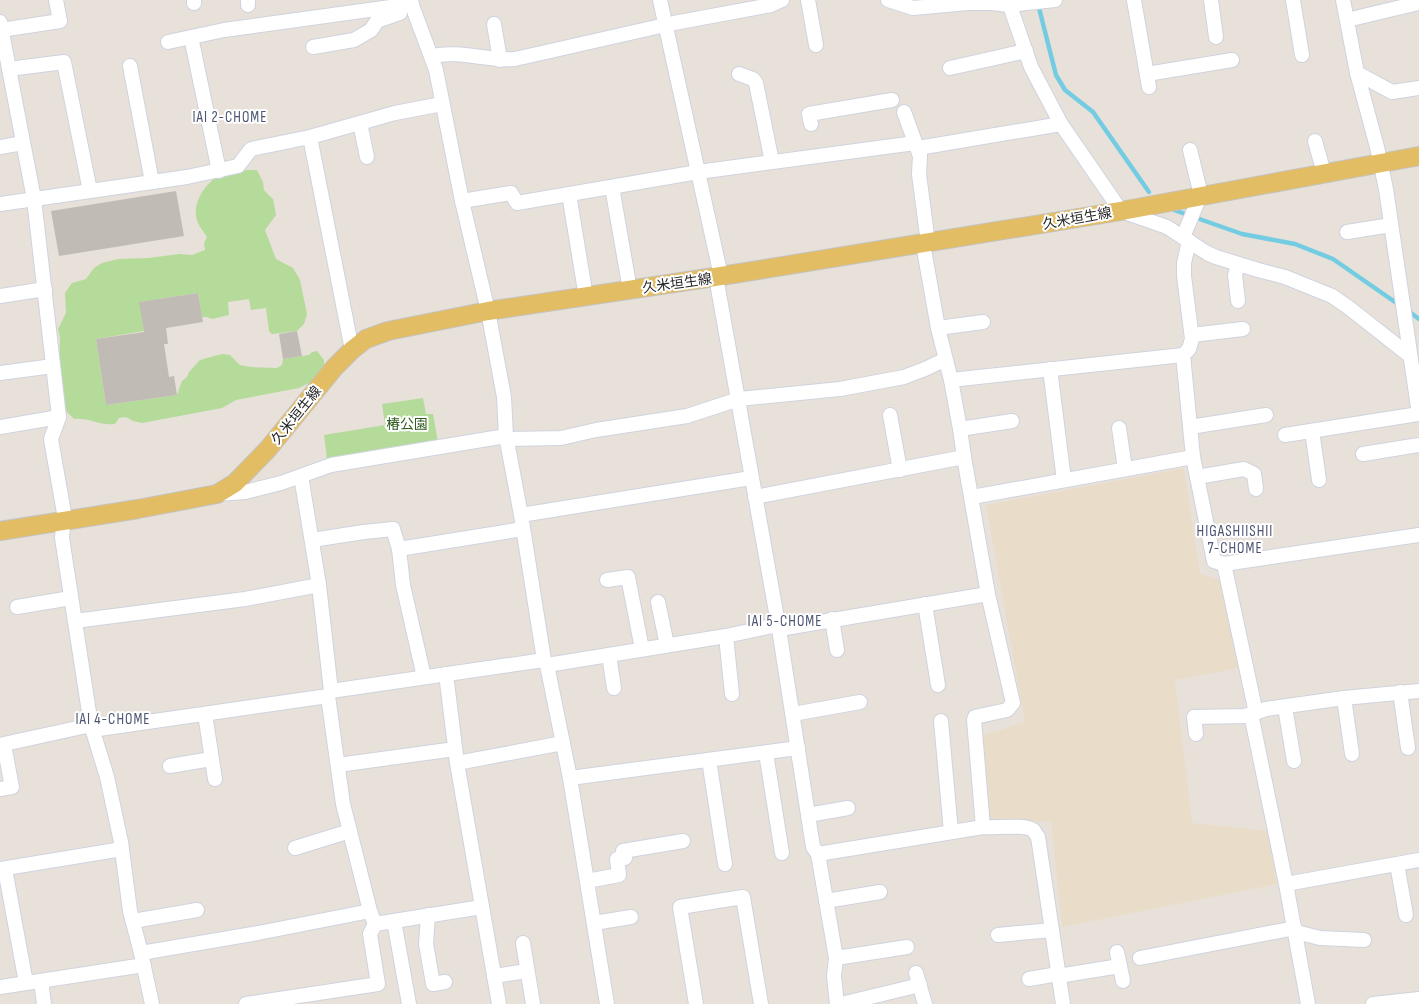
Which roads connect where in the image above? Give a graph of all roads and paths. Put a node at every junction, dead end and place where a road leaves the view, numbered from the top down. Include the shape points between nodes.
1 (56, 0) edge
2 (660, 0) edge
3 (780, 0) edge
4 (808, 0) edge
5 (888, 0) edge
6 (1055, 0) edge
7 (1134, 0) edge
8 (1211, 0) edge
9 (1293, 0) edge
10 (1343, 0) edge
11 (1009, 3) edge
12 (1418, 3) edge
13 (412, 5) edge
14 (350, 6) edge
15 (1347, 20) junction
16 (494, 24) dead end
17 (666, 25) junction
18 (1, 26) edge
19 (192, 37) junction
20 (1216, 37) dead end
21 (168, 42) dead end
22 (816, 45) dead end
23 (313, 47) dead end
24 (1026, 51) junction
25 (1302, 55) dead end
26 (432, 56) junction
27 (500, 60) junction
28 (1232, 60) dead end
29 (130, 66) dead end
30 (950, 68) dead end
31 (9, 69) junction
32 (739, 74) dead end
33 (1357, 74) junction
34 (6, 84) edge
35 (1419, 88) edge
36 (442, 104) junction
37 (904, 112) dead end
38 (360, 123) junction
39 (811, 124) dead end
40 (1061, 124) junction
41 (310, 137) junction
42 (1315, 141) dead end
43 (24, 143) junction
44 (912, 145) junction
45 (0, 147) edge
46 (1190, 150) dead end
47 (1419, 156) edge
48 (367, 157) dead end
49 (772, 162) junction
50 (1380, 162) junction
51 (219, 171) junction
52 (698, 172) junction
53 (1324, 173) junction
54 (152, 182) junction
55 (612, 187) junction
56 (90, 191) junction
57 (569, 194) junction
58 (34, 199) junction
59 (462, 201) junction
60 (0, 204) edge
61 (1121, 210) junction
62 (1195, 210) junction
63 (1391, 225) junction
64 (1347, 232) dead end
65 (1186, 239) junction
66 (926, 243) junction
67 (1238, 264) junction
68 (718, 277) junction
69 (45, 289) junction
70 (630, 290) junction
71 (0, 296) edge
72 (586, 297) junction
73 (1238, 301) dead end
74 (488, 311) junction
75 (983, 322) dead end
76 (938, 328) junction
77 (1243, 330) dead end
78 (1192, 336) junction
79 (352, 350) junction
80 (1183, 356) junction
81 (1409, 356) junction
82 (944, 360) junction
83 (54, 366) junction
84 (1050, 370) junction
85 (0, 373) edge
86 (951, 380) junction
87 (739, 399) junction
88 (1419, 414) edge
89 (890, 415) dead end
90 (1266, 415) dead end
91 (59, 417) junction
92 (1012, 421) dead end
93 (0, 427) edge
94 (1190, 427) junction
95 (1119, 428) dead end
96 (960, 429) junction
97 (1312, 431) junction
98 (1285, 435) dead end
99 (506, 437) junction
100 (1419, 446) edge
101 (1363, 454) dead end
102 (964, 457) junction
103 (1193, 457) junction
104 (900, 470) junction
105 (1124, 470) junction
106 (301, 476) junction
107 (1197, 477) junction
108 (751, 478) junction
109 (1064, 480) junction
110 (1319, 480) dead end
111 (1256, 489) dead end
112 (217, 494) junction
113 (755, 497) junction
114 (972, 497) junction
115 (63, 522) junction
116 (522, 522) junction
117 (0, 531) edge
118 (1419, 535) edge
119 (312, 540) junction
120 (399, 549) junction
121 (1224, 564) junction
122 (607, 580) dead end
123 (319, 585) junction
124 (988, 594) junction
125 (71, 598) junction
126 (658, 602) dead end
127 (925, 604) junction
128 (17, 607) dead end
129 (832, 619) junction
130 (74, 621) junction
131 (778, 627) junction
132 (726, 636) junction
133 (667, 645) junction
134 (642, 650) junction
135 (837, 650) dead end
136 (609, 655) junction
137 (545, 663) junction
138 (446, 674) junction
139 (424, 677) junction
140 (938, 685) dead end
141 (614, 688) dead end
142 (1419, 691) edge
143 (1400, 692) junction
144 (329, 694) junction
145 (732, 694) dead end
146 (1344, 698) junction
147 (860, 702) dead end
148 (1285, 706) junction
149 (204, 714) junction
150 (793, 714) junction
151 (1253, 714) junction
152 (941, 721) dead end
153 (91, 728) junction
154 (1196, 734) dead end
155 (563, 744) junction
156 (2, 745) edge
157 (798, 748) junction
158 (1408, 748) dead end
159 (455, 749) junction
160 (766, 753) junction
161 (1352, 754) dead end
162 (211, 759) junction
163 (709, 760) junction
164 (1294, 760) dead end
165 (457, 763) junction
166 (338, 765) junction
167 (170, 766) dead end
168 (570, 778) junction
169 (215, 779) dead end
170 (0, 789) edge
171 (848, 808) dead end
172 (808, 815) junction
173 (984, 827) junction
174 (350, 831) junction
175 (951, 832) junction
176 (683, 841) dead end
177 (122, 848) junction
178 (295, 848) dead end
179 (782, 853) dead end
180 (818, 854) junction
181 (1419, 860) edge
182 (724, 864) dead end
183 (1397, 864) junction
184 (2, 869) edge
185 (587, 881) junction
186 (1286, 884) junction
187 (880, 892) dead end
188 (826, 901) junction
189 (482, 907) junction
190 (197, 910) dead end
191 (428, 915) junction
192 (1406, 915) dead end
193 (373, 917) junction
194 (632, 917) dead end
195 (133, 921) junction
196 (394, 921) junction
197 (594, 923) junction
198 (1052, 930) junction
199 (1295, 930) junction
200 (998, 935) dead end
201 (1356, 935) dead end
202 (523, 943) dead end
203 (907, 947) dead end
204 (836, 958) junction
205 (1140, 958) dead end
206 (143, 959) junction
207 (527, 970) junction
208 (1058, 975) junction
209 (494, 976) junction
210 (1029, 979) dead end
211 (41, 981) junction
212 (1122, 981) dead end
213 (445, 982) dead end
214 (26, 983) junction
215 (0, 988) edge
216 (1419, 999) edge
217 (1059, 1003) edge
218 (44, 1004) edge
219 (152, 1004) edge
220 (246, 1004) edge
221 (409, 1004) edge
222 (499, 1004) edge
223 (533, 1004) edge
224 (607, 1004) edge
225 (696, 1004) edge
226 (761, 1004) edge
227 (839, 1004) edge
228 (925, 1004) edge
229 (1308, 1004) edge
230 (1373, 1004) edge

1 - 18 street via 60,21
2 - 17 street
3 - 17 street via 771,6
4 - 22 street
5 - 11 street via 913,8
6 - 11 street
7 - 28 street via 1148,80
8 - 20 street
9 - 25 street
10 - 15 street
11 - 24 street
12 - 15 street
13 - 14 street
13 - 23 street via 377,21 371,30 354,40
13 - 26 street
14 - 19 street
15 - 33 street
16 - 27 street
17 - 27 street via 528,57
17 - 52 street
18 - 31 street
19 - 21 street
19 - 51 street
24 - 30 street
24 - 40 street
26 - 27 street via 452,54
26 - 36 street
29 - 54 street
31 - 34 street
31 - 56 street via 64,62
32 - 49 street via 756,83
33 - 35 street via 1392,92
33 - 50 street
34 - 43 street
36 - 38 street
36 - 59 street
37 - 44 street
38 - 41 street
38 - 48 street
39 - 44 street via 809,114 890,94
40 - 44 street
40 - 61 street
41 - 51 street via 251,149 238,166
41 - 79 street
42 - 53 street
43 - 45 street
43 - 58 street
44 - 49 street
44 - 66 street
46 - 62 street via 1199,187
47 - 50 main road, 久米垣生線
49 - 52 street
50 - 53 main road, 久米垣生線
50 - 63 street
51 - 54 street
52 - 55 street
52 - 68 street
53 - 62 main road, 久米垣生線
54 - 56 street
55 - 57 street
55 - 70 street
56 - 58 street
57 - 59 street via 517,202 511,192
57 - 72 street
58 - 60 street
58 - 69 street
59 - 74 street
61 - 62 main road, 久米垣生線
61 - 65 street via 1167,227
61 - 66 main road, 久米垣生線
62 - 65 street
63 - 64 street
63 - 81 street
65 - 67 street via 1207,253
65 - 78 street via 1184,276
66 - 68 main road, 久米垣生線
66 - 76 street
67 - 73 street via 1235,275
67 - 81 street via 1285,277 1332,296
68 - 70 main road, 久米垣生線
68 - 87 street
69 - 71 street
69 - 83 street
70 - 72 main road, 久米垣生線
72 - 74 main road, 久米垣生線
74 - 79 main road, 久米垣生線 via 388,331 366,339
74 - 99 street via 504,397
75 - 76 street
76 - 82 street
77 - 78 street
78 - 80 street via 1189,349
79 - 112 main road, 久米垣生線 via 268,449 235,483
80 - 84 street
80 - 94 street
81 - 88 street
82 - 86 street
82 - 87 street via 904,377 840,389
83 - 85 street
83 - 91 street
84 - 86 street
84 - 109 street
86 - 96 street
87 - 99 street via 688,416 561,438
87 - 108 street
88 - 97 street
89 - 104 street
90 - 94 street
91 - 93 street
91 - 115 street via 51,439
92 - 96 street
94 - 103 street
95 - 105 street
96 - 102 street
97 - 98 street
97 - 110 street
99 - 106 street via 331,466
99 - 116 street
100 - 101 street
102 - 104 street
102 - 114 street
103 - 105 street
103 - 107 street
104 - 113 street
105 - 109 street
106 - 112 street via 244,492
106 - 119 street
107 - 111 street via 1244,469 1254,474
107 - 121 street via 1214,561
108 - 113 street
108 - 116 street
109 - 114 street
112 - 115 main road, 久米垣生線
113 - 131 street
114 - 124 street
115 - 117 main road, 久米垣生線
115 - 125 street via 62,538
116 - 120 street
116 - 137 street
118 - 121 street
119 - 120 street via 393,529
119 - 123 street
120 - 139 street via 405,594
121 - 151 street
122 - 134 street via 628,577
123 - 130 street via 245,599
123 - 144 street
124 - 127 street
124 - 173 street via 1013,703 1007,710 978,716 974,720
125 - 128 street
125 - 130 street
126 - 133 street
127 - 129 street
127 - 140 street
129 - 131 street
129 - 135 street
130 - 153 street
131 - 132 street
131 - 150 street
132 - 133 street
132 - 145 street
133 - 134 street
134 - 136 street
136 - 137 street
136 - 141 street
137 - 138 street
137 - 155 street
138 - 139 street
138 - 159 street
139 - 144 street
142 - 143 street
143 - 146 street
143 - 158 street
144 - 149 street
144 - 166 street
146 - 148 street
146 - 161 street
147 - 150 street
148 - 151 street
148 - 164 street
149 - 153 street
149 - 162 street
150 - 157 street
151 - 154 street via 1194,717
151 - 186 street
152 - 175 street
153 - 156 street
153 - 177 street via 107,777
155 - 165 street
155 - 168 street
156 - 170 street via 12,787
157 - 160 street
157 - 172 street
159 - 165 street
159 - 166 street
160 - 163 street
160 - 179 street
162 - 167 street
162 - 169 street
163 - 168 street
163 - 182 street
165 - 189 street
166 - 174 street
168 - 185 street
171 - 172 street
172 - 180 street via 813,846
173 - 175 street
173 - 198 street via 1025,827 1038,837
174 - 178 street
174 - 193 street
175 - 180 street
176 - 185 street via 623,851 625,858 617,859 620,875
177 - 184 street
177 - 195 street
180 - 188 street
181 - 183 street
183 - 186 street
183 - 192 street
184 - 214 street
185 - 197 street
186 - 199 street
187 - 188 street
188 - 204 street
189 - 191 street
189 - 209 street
190 - 195 street
191 - 196 street
191 - 213 street via 426,944 433,984
193 - 196 street
193 - 206 street via 258,933
193 - 220 street via 370,934 378,984
194 - 197 street
195 - 206 street
196 - 221 street
197 - 224 street
198 - 200 street
198 - 208 street
199 - 201 street via 1320,938
199 - 205 street via 1226,935 1162,947
199 - 229 street
202 - 207 street
203 - 204 street
204 - 227 street via 834,976
206 - 211 street
206 - 219 street
207 - 209 street
207 - 223 street
208 - 210 street
208 - 212 street via 1118,959
208 - 217 street
209 - 222 street
211 - 214 street
211 - 218 street
214 - 215 street
216 - 230 street
225 - 226 street via 680,907 743,897
227 - 228 street via 918,979

